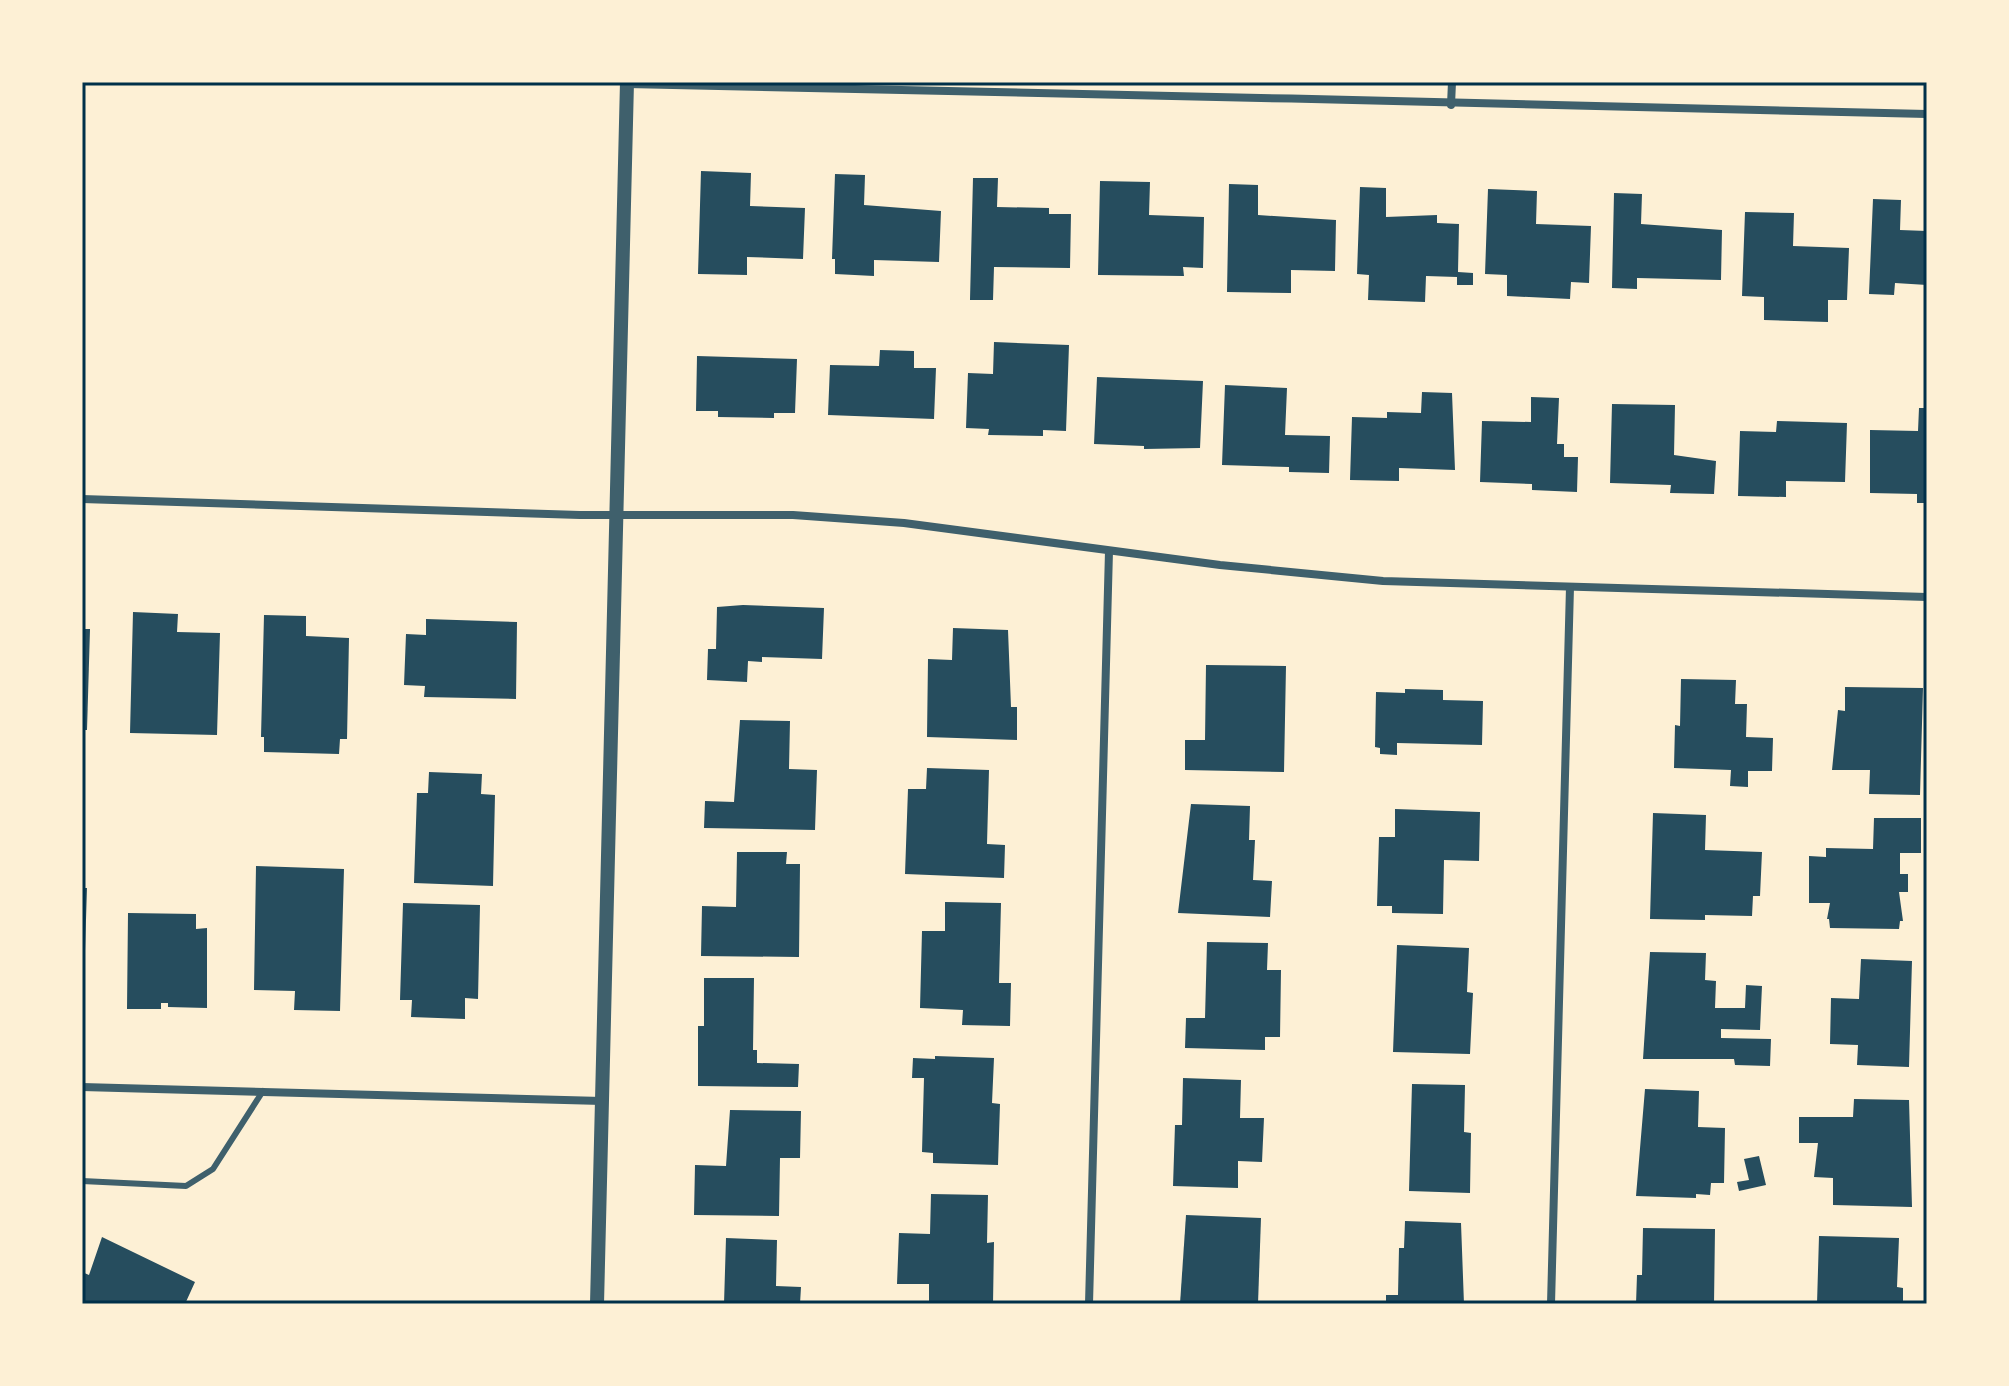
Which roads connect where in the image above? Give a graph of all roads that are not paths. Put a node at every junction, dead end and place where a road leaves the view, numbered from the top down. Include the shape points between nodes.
1 (1452, 82) edge
2 (627, 83) edge
3 (1451, 105) junction
4 (1927, 114) edge
5 (82, 499) edge
6 (619, 515) junction
7 (1109, 551) junction
8 (1570, 587) junction
9 (1927, 597) edge
10 (82, 1087) edge
11 (264, 1089) junction
12 (602, 1101) junction
13 (82, 1181) edge
14 (597, 1304) edge
15 (1089, 1304) edge
16 (1551, 1304) edge

1 - 3 street
2 - 3 street
2 - 6 street
3 - 4 street
5 - 6 street
6 - 7 street via 843,518
6 - 12 street
7 - 8 street via 1367,580
7 - 15 street
8 - 9 street
8 - 16 street
10 - 11 street
11 - 12 street
11 - 13 lane via 213,1169 186,1186
12 - 14 street

